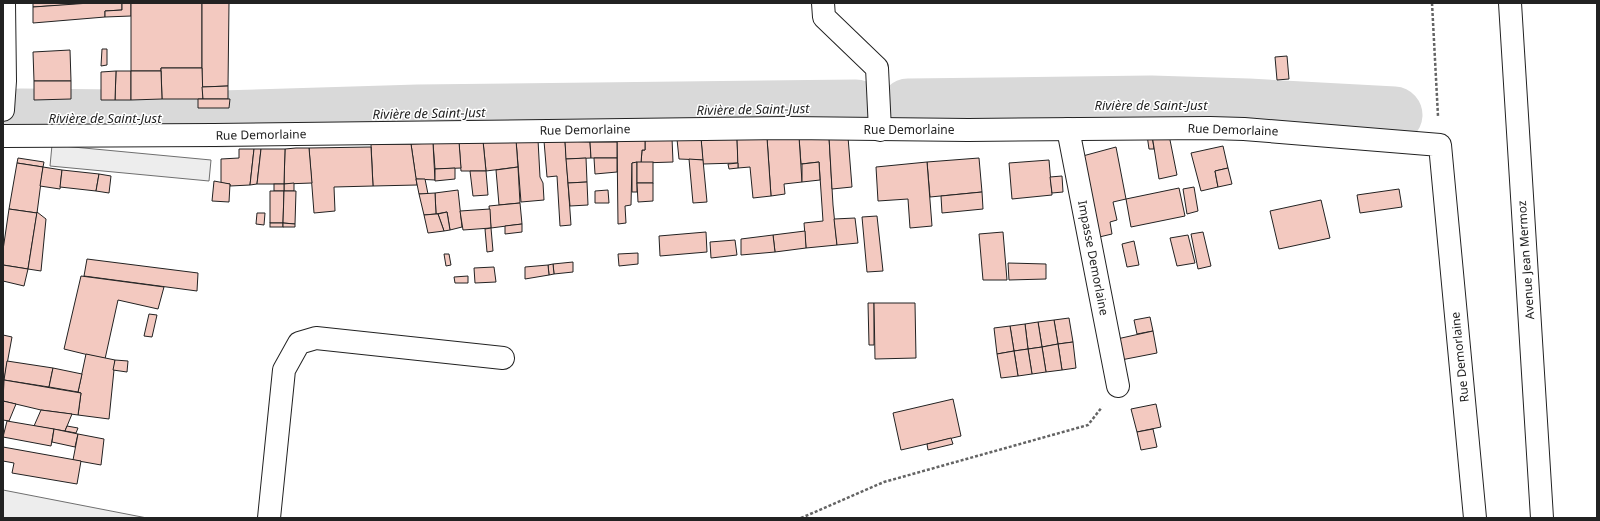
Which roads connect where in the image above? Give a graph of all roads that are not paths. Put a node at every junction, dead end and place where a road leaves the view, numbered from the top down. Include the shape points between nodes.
1 (4, 3) edge
2 (823, 3) edge
3 (1510, 3) edge
4 (3, 106) edge
5 (1068, 129) junction
6 (880, 130) junction
7 (3, 136) edge
8 (503, 358) dead end
9 (1118, 386) road end
10 (269, 518) edge
11 (1476, 518) edge
12 (1542, 518) edge

1 - 4 street
2 - 6 street via 824,17 877,68
3 - 12 street, Avenue Jean Mermoz
5 - 6 street, Rue Demorlaine
5 - 9 street, Impasse Demorlaine
5 - 11 street, Rue Demorlaine via 1237,129 1440,145
6 - 7 street, Rue Demorlaine via 789,128
8 - 10 street via 316,338 299,343 284,370

